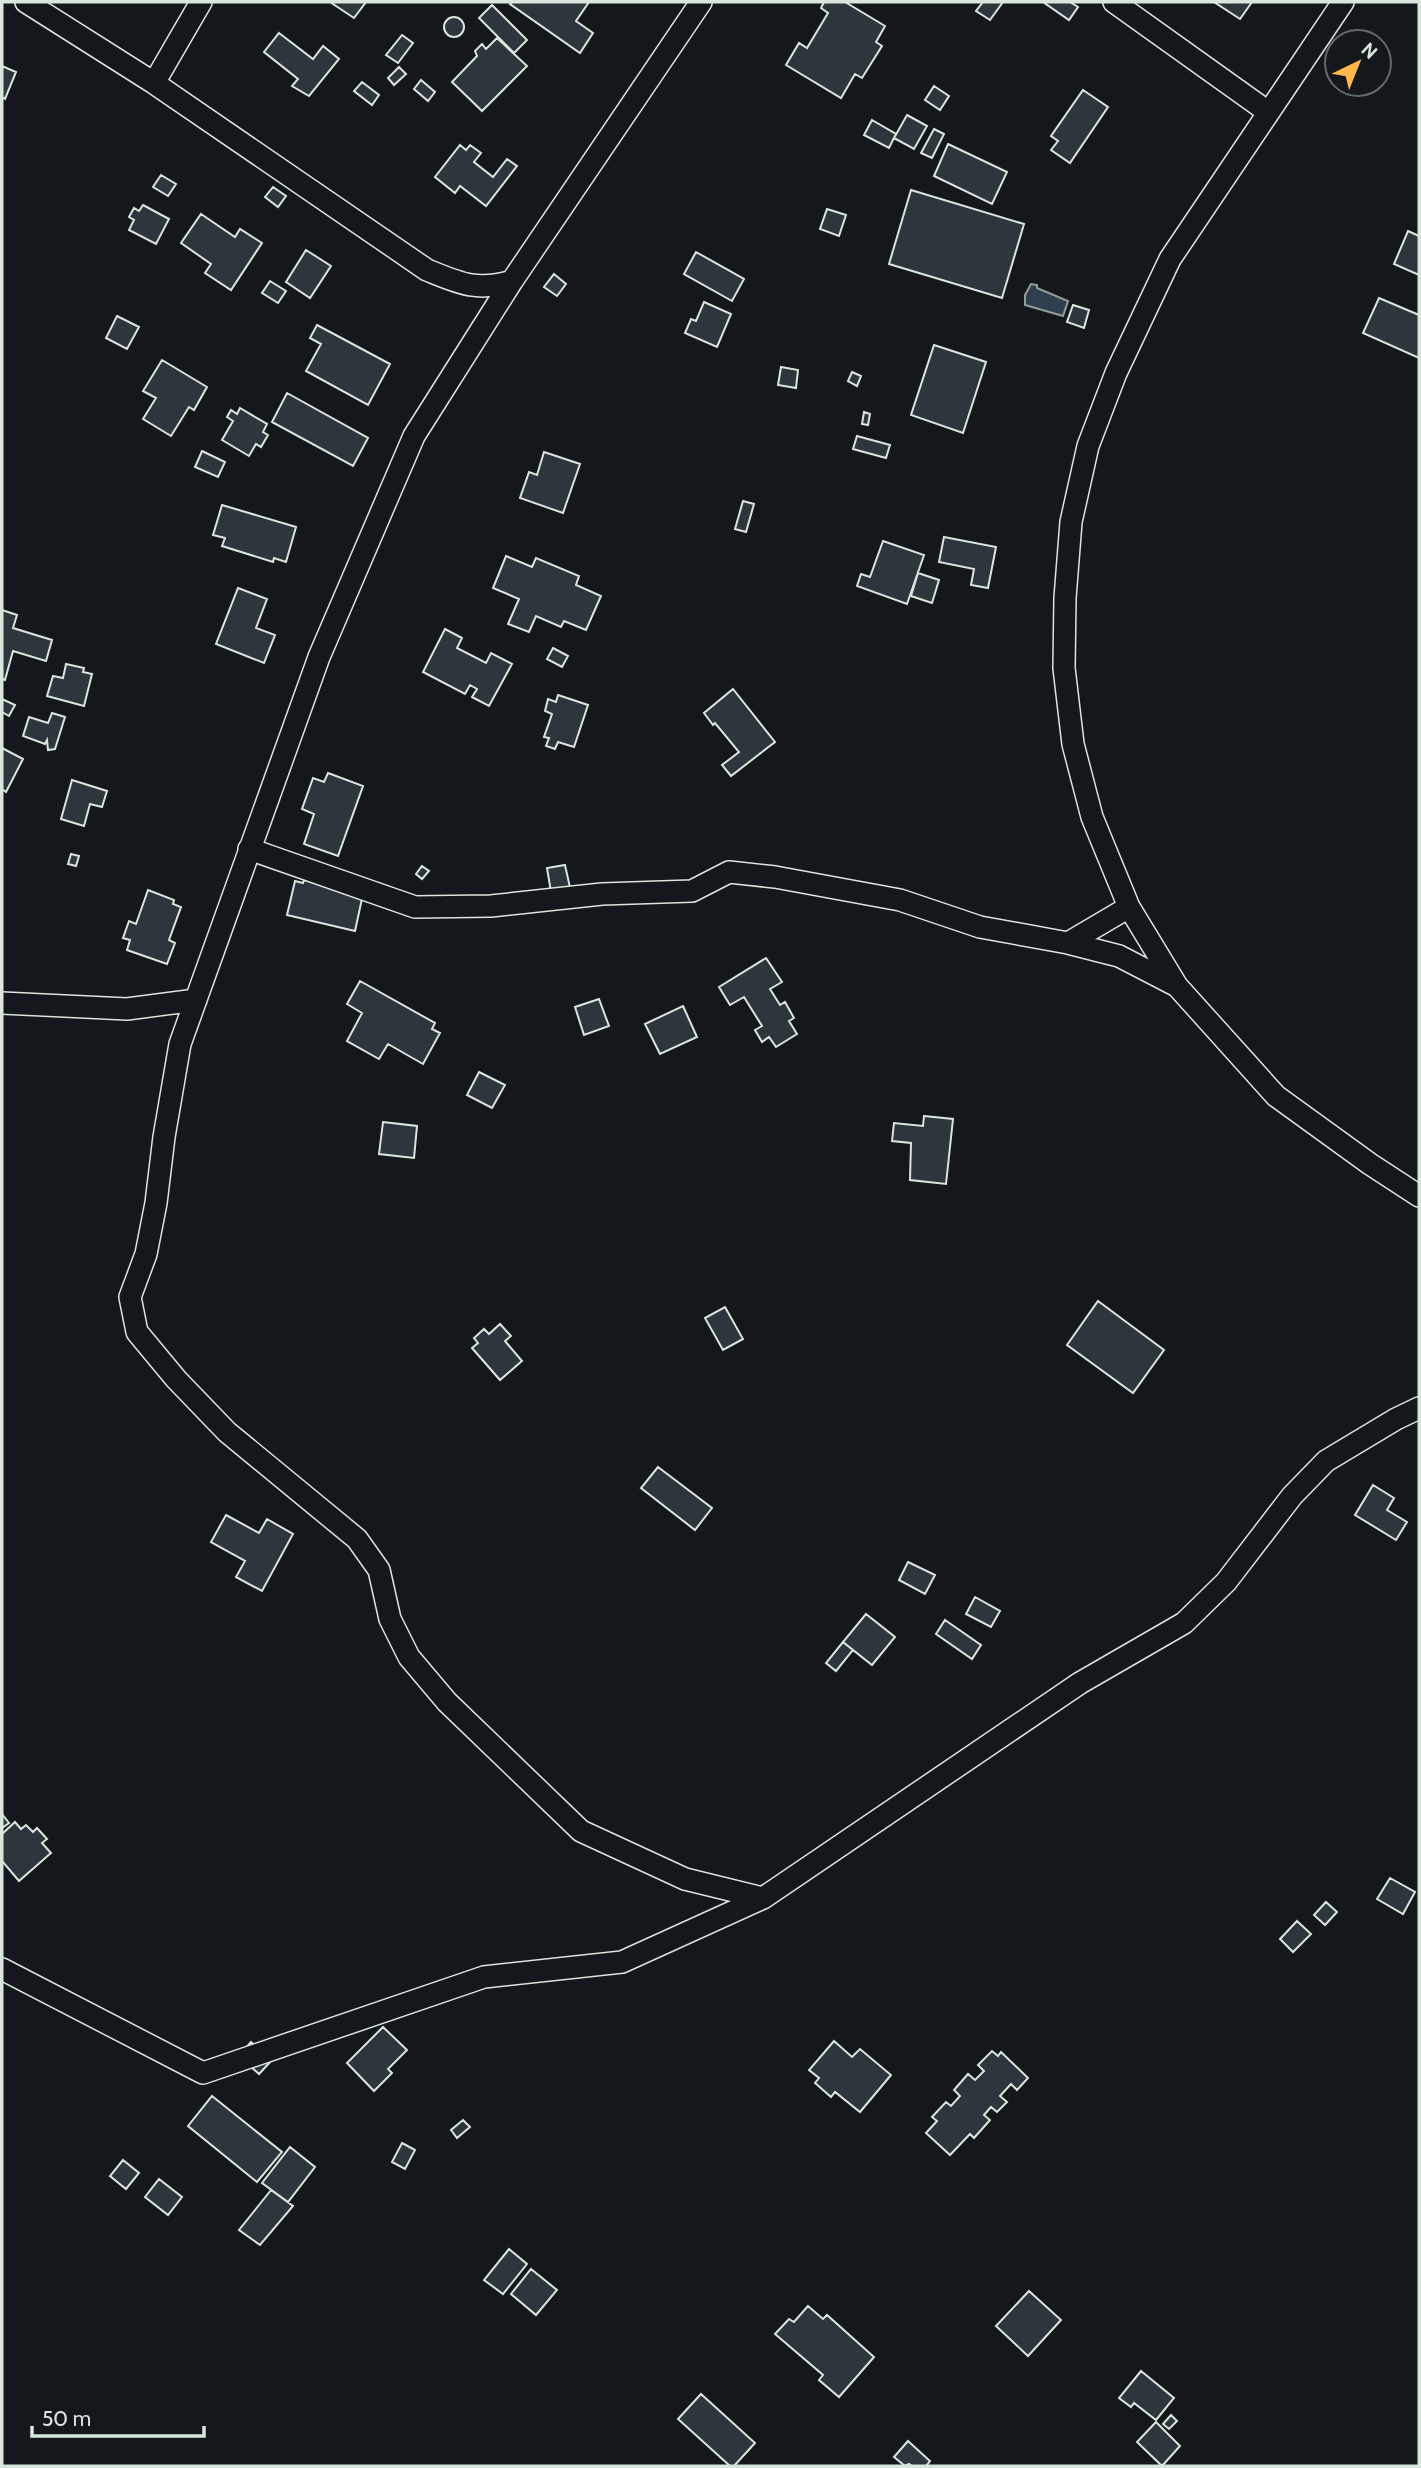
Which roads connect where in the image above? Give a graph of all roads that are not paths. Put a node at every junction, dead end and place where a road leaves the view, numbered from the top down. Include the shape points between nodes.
1 (26, 2) edge
2 (201, 2) edge
3 (701, 2) edge
4 (1114, 2) edge
5 (1343, 2) edge
6 (154, 83) junction
7 (1268, 112) junction
8 (512, 281) junction
9 (249, 849) junction
10 (1129, 907) junction
11 (1068, 943) junction
12 (1177, 986) junction
13 (196, 1000) junction
14 (2, 1003) edge
15 (1419, 1196) edge
16 (1419, 1408) edge
17 (763, 1898) junction
18 (2, 1969) edge

1 - 6 street
2 - 6 street
3 - 8 street
4 - 7 street
5 - 7 street
6 - 8 street via 427,270 465,285 492,287
7 - 10 street via 1170,258 1116,373 1088,446 1071,522 1064,668 1073,744 1092,817
8 - 9 street via 414,436 319,657
9 - 11 street via 415,907 692,891 729,872 900,900 980,928
9 - 13 street
10 - 11 street
10 - 12 street
11 - 12 street via 1119,956
12 - 15 street via 1276,1096
13 - 14 street via 127,1009
13 - 17 street via 180,1044 156,1203 131,1297 137,1332 227,1432 356,1539 379,1570 390,1619 409,1657 447,1702 582,1831 685,1879
16 - 17 street via 1326,1461 1292,1496 1226,1582 1184,1623 1080,1683
17 - 18 street via 622,1962 484,1977 203,2073

